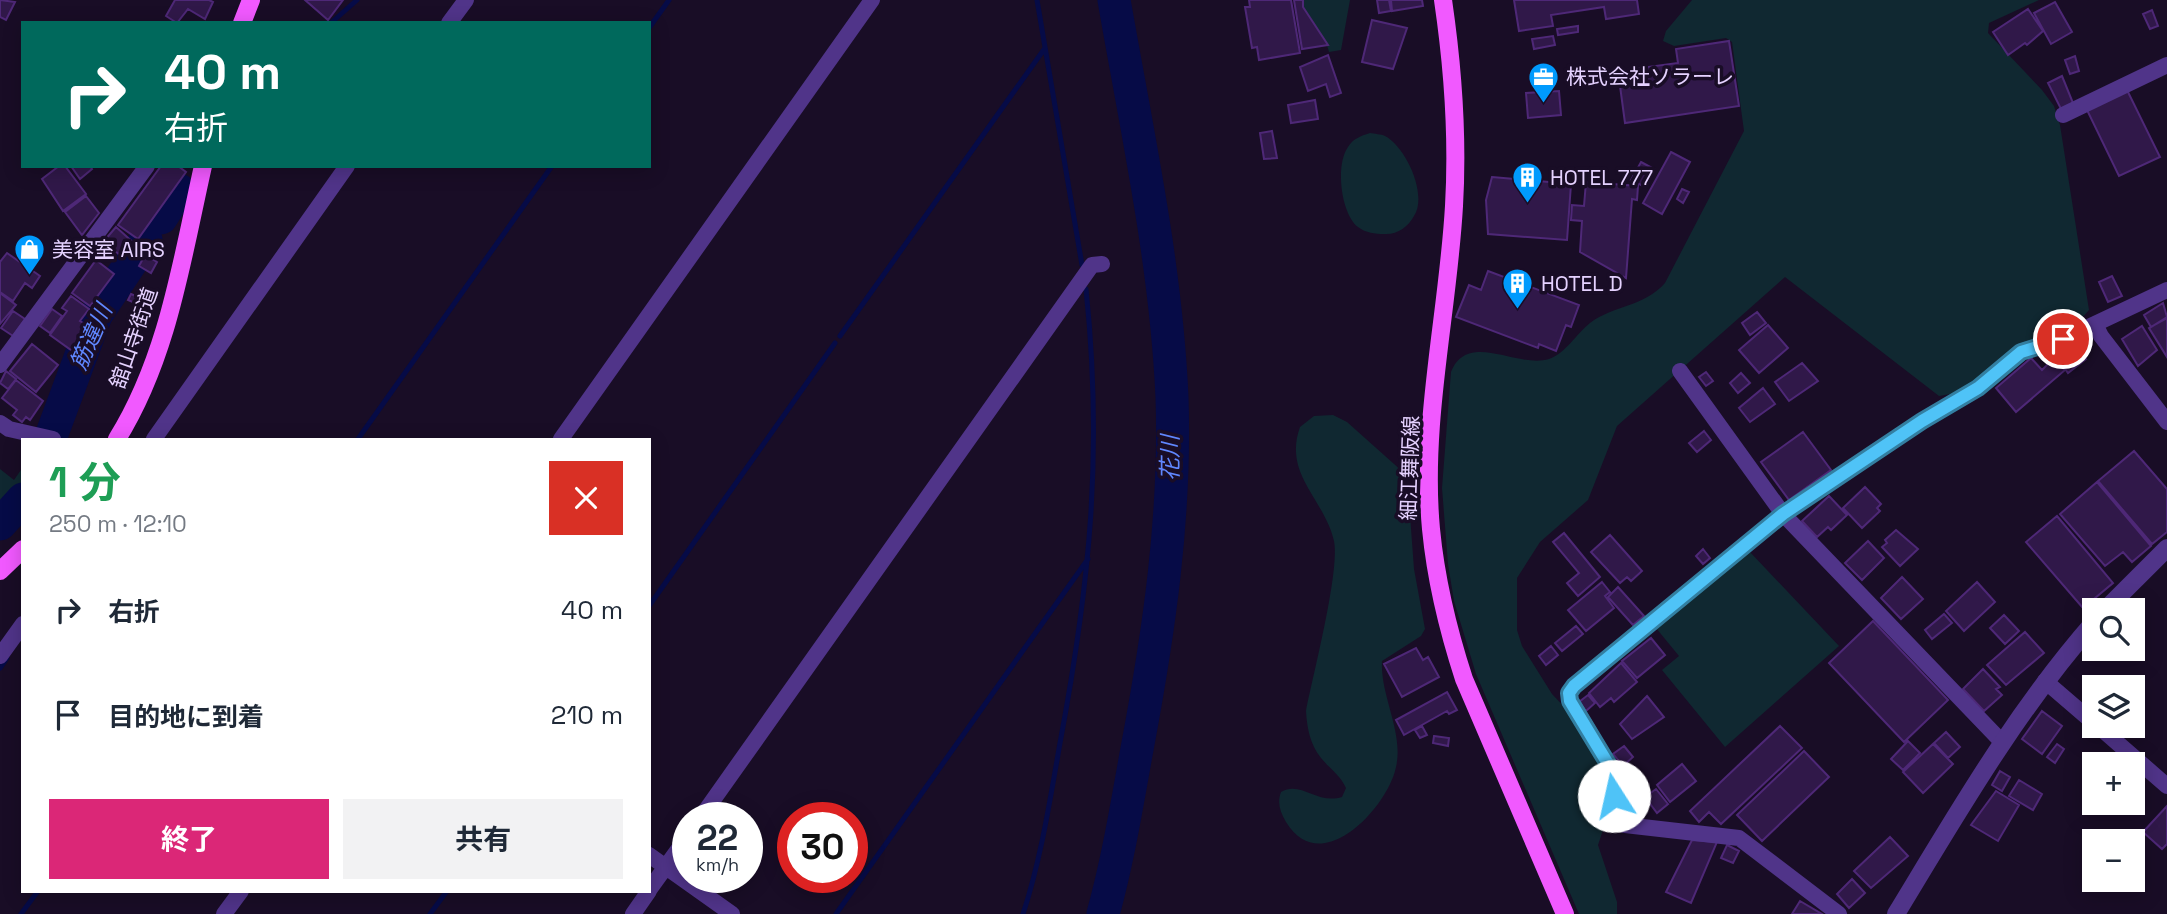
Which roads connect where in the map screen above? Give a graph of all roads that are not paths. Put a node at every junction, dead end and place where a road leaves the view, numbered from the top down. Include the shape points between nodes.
1 (251, 0) edge
2 (466, 0) edge
3 (872, 0) edge
4 (1443, 0) edge
5 (243, 21) edge
6 (450, 21) edge
7 (2167, 65) edge
8 (2063, 115) dead end
9 (146, 168) edge
10 (204, 168) edge
11 (347, 168) edge
12 (1102, 264) dead end
13 (2167, 290) edge
14 (2095, 324) junction
15 (0, 365) edge
16 (1680, 370) dead end
17 (2167, 422) edge
18 (0, 423) edge
19 (50, 438) edge
20 (118, 438) edge
21 (155, 438) edge
22 (562, 438) edge
23 (1783, 514) junction
24 (2167, 548) edge
25 (21, 551) edge
26 (0, 571) edge
27 (2117, 598) edge
28 (21, 627) edge
29 (2082, 637) edge
30 (0, 656) edge
31 (2045, 681) junction
32 (2082, 713) edge
33 (2111, 738) edge
34 (2001, 741) junction
35 (2167, 786) edge
36 (712, 802) edge
37 (651, 856) edge
38 (672, 859) edge
39 (666, 867) junction
40 (651, 888) edge
41 (240, 893) edge
42 (648, 893) edge
43 (225, 914) edge
44 (633, 914) edge
45 (732, 914) edge
46 (1565, 914) edge
47 (1839, 914) edge
48 (1896, 914) edge

1 - 5 main road
2 - 6 street
3 - 22 street
4 - 46 main road, 細江舞阪線 via 1453,89 1455,168 1430,449 1435,566 1464,679
7 - 8 street
9 - 15 street
10 - 20 main road, 舘山寺街道 via 165,331 147,381
11 - 21 street
12 - 36 street via 1093,265
13 - 14 street
14 - 17 street
14 - 23 street via 2021,352 1978,388
16 - 23 street
18 - 19 street
23 - 34 street
23 - 47 street via 1574,686 1570,701 1613,772 1618,821 1738,838
24 - 27 street
25 - 26 main road
28 - 30 street
29 - 31 street
31 - 32 street
31 - 34 street
33 - 35 street
34 - 48 street
37 - 39 street
38 - 39 street
39 - 40 street
39 - 45 street
41 - 43 street
42 - 44 street

